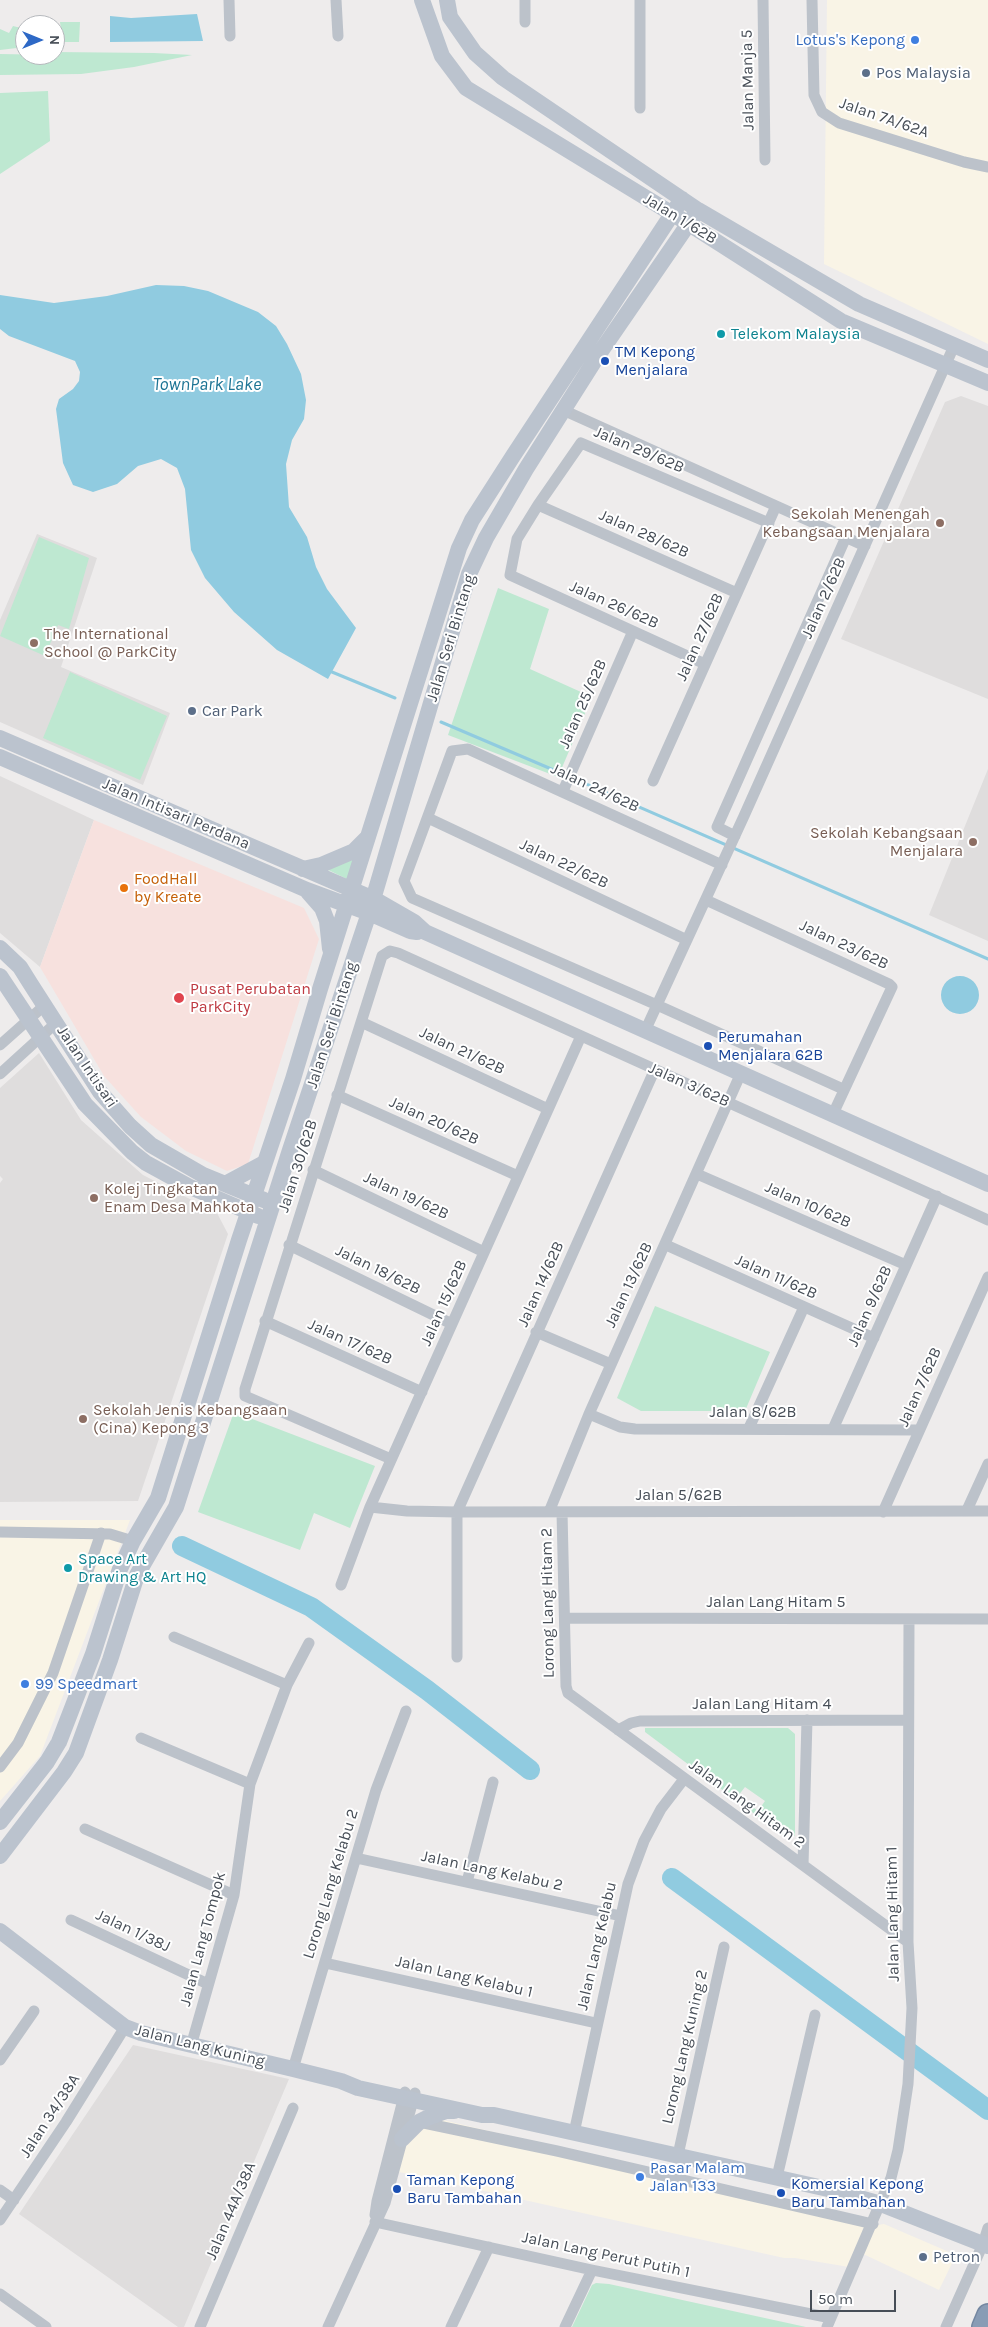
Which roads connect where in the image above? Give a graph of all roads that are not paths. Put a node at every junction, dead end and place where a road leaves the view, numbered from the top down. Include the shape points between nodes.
1 (229, 0) edge
2 (336, 0) edge
3 (422, 0) edge
4 (447, 0) edge
5 (525, 0) edge
6 (640, 0) edge
7 (763, 0) edge
8 (812, 0) edge
9 (525, 22) dead end
10 (230, 36) dead end
11 (338, 36) dead end
12 (640, 108) dead end
13 (766, 160) dead end
14 (988, 167) edge
15 (682, 199) junction
16 (698, 210) junction
17 (672, 215) junction
18 (689, 224) junction
19 (954, 346) junction
20 (988, 360) edge
21 (945, 366) junction
22 (988, 383) edge
23 (563, 410) junction
24 (538, 505) junction
25 (776, 506) junction
26 (769, 523) junction
27 (846, 537) junction
28 (865, 546) junction
29 (510, 575) joint
30 (737, 593) junction
31 (633, 631) junction
32 (705, 664) junction
33 (0, 738) edge
34 (31, 752) junction
35 (0, 757) edge
36 (26, 768) junction
37 (653, 781) dead end
38 (563, 790) junction
39 (428, 818) junction
40 (735, 836) junction
41 (367, 838) junction
42 (722, 865) junction
43 (303, 869) junction
44 (307, 890) junction
45 (353, 890) junction
46 (706, 900) junction
47 (347, 906) junction
48 (372, 906) junction
49 (687, 940) junction
50 (0, 948) edge
51 (390, 951) joint
52 (330, 959) junction
53 (0, 976) edge
54 (45, 1005) junction
55 (657, 1005) junction
56 (28, 1020) junction
57 (57, 1022) junction
58 (361, 1022) junction
59 (645, 1030) junction
60 (581, 1036) junction
61 (40, 1038) junction
62 (0, 1046) edge
63 (655, 1069) junction
64 (741, 1073) junction
65 (0, 1074) edge
66 (844, 1090) junction
67 (337, 1095) junction
68 (728, 1102) junction
69 (548, 1109) junction
70 (833, 1114) junction
71 (264, 1164) junction
72 (313, 1170) junction
73 (697, 1174) junction
74 (518, 1176) junction
75 (225, 1184) junction
76 (988, 1184) edge
77 (254, 1196) junction
78 (937, 1196) junction
79 (224, 1201) junction
80 (274, 1204) junction
81 (248, 1212) junction
82 (269, 1220) junction
83 (988, 1220) edge
84 (239, 1240) junction
85 (666, 1244) junction
86 (289, 1245) junction
87 (484, 1252) junction
88 (906, 1265) junction
89 (988, 1277) edge
90 (804, 1307) junction
91 (265, 1321) junction
92 (452, 1324) junction
93 (536, 1332) junction
94 (874, 1338) junction
95 (611, 1364) junction
96 (422, 1392) junction
97 (589, 1414) junction
98 (749, 1428) junction
99 (833, 1429) junction
100 (919, 1430) junction
101 (391, 1459) junction
102 (988, 1464) edge
103 (370, 1507) junction
104 (967, 1510) junction
105 (988, 1510) edge
106 (457, 1512) junction
107 (549, 1512) junction
108 (562, 1512) junction
109 (883, 1512) junction
110 (166, 1523) junction
111 (0, 1532) edge
112 (101, 1533) junction
113 (132, 1541) junction
114 (342, 1585) dead end
115 (565, 1618) junction
116 (909, 1619) junction
117 (988, 1619) edge
118 (174, 1637) dead end
119 (309, 1643) dead end
120 (457, 1657) dead end
121 (287, 1685) junction
122 (568, 1693) joint
123 (406, 1711) dead end
124 (807, 1720) junction
125 (908, 1720) junction
126 (618, 1730) junction
127 (141, 1738) dead end
128 (0, 1767) edge
129 (684, 1779) junction
130 (493, 1782) dead end
131 (250, 1784) junction
132 (0, 1822) edge
133 (85, 1829) dead end
134 (0, 1856) edge
135 (356, 1858) junction
136 (803, 1865) junction
137 (467, 1882) junction
138 (234, 1895) junction
139 (621, 1916) junction
140 (71, 1920) dead end
141 (0, 1931) edge
142 (908, 1942) junction
143 (724, 1946) dead end
144 (325, 1963) junction
145 (208, 1984) junction
146 (34, 2011) dead end
147 (815, 2015) dead end
148 (596, 2023) junction
149 (125, 2027) junction
150 (191, 2046) junction
151 (0, 2060) edge
152 (293, 2069) junction
153 (409, 2095) junction
154 (292, 2108) dead end
155 (466, 2111) junction
156 (494, 2115) junction
157 (419, 2122) junction
158 (574, 2133) junction
159 (402, 2139) junction
160 (678, 2155) junction
161 (777, 2177) junction
162 (0, 2190) edge
163 (14, 2200) junction
164 (881, 2204) junction
165 (0, 2220) edge
166 (374, 2222) junction
167 (873, 2224) junction
168 (986, 2239) edge
169 (489, 2247) junction
170 (592, 2270) junction
171 (0, 2294) edge
172 (988, 2314) edge
173 (829, 2323) edge
174 (46, 2327) edge
175 (200, 2327) edge
176 (328, 2327) edge
177 (451, 2327) edge
178 (565, 2327) edge
179 (946, 2327) edge
180 (983, 2327) edge

1 - 10 street
2 - 11 street
3 - 17 street, Jalan 1/62B via 442,56 466,88
4 - 15 street, Jalan 1/62B via 450,17 475,53 503,78
5 - 9 street
6 - 12 street
7 - 13 street, Jalan Manja 5
8 - 14 street, Jalan 7A/62A via 814,95 822,112 840,123
15 - 16 street, Jalan 1/62B
15 - 17 street, Jalan Seri Bintang
16 - 18 street, Jalan Seri Bintang
16 - 19 street, Jalan 1/62B via 859,304
17 - 18 street, Jalan 1/62B
17 - 41 street, Jalan Seri Bintang via 472,520 459,548
18 - 21 street, Jalan 1/62B via 841,321
18 - 23 street, Jalan Seri Bintang
19 - 20 street, Jalan 1/62B
19 - 21 street, Jalan 2/62B
21 - 22 street, Jalan 1/62B
21 - 28 street, Jalan 2/62B
23 - 25 street, Jalan 29/62B
23 - 48 street, Jalan Seri Bintang via 493,526 469,574
24 - 26 street, Jalan 29/62B via 581,443
24 - 29 street, Jalan 29/62B via 517,540
24 - 30 street, Jalan 28/62B
25 - 26 street, Jalan 27/62B
25 - 27 street, Jalan 29/62B
26 - 30 street, Jalan 27/62B
27 - 28 street, Jalan 29/62B
27 - 40 street via 717,827
28 - 40 street, Jalan 2/62B
29 - 31 street, Jalan 26/62B
30 - 32 street, Jalan 27/62B
31 - 32 street, Jalan 26/62B
31 - 38 street, Jalan 25/62B
32 - 37 street, Jalan 27/62B
33 - 34 street, Jalan Intisari Perdana
34 - 36 street
34 - 43 street, Jalan Intisari Perdana
35 - 36 street, Jalan Intisari Perdana
36 - 44 street, Jalan Intisari Perdana
38 - 39 street, Jalan 24/62B via 468,749 452,751
38 - 42 street, Jalan 24/62B
39 - 49 street, Jalan 22/62B
39 - 55 street via 404,881 412,898
40 - 42 street, Jalan 2/62B
41 - 43 street via 354,851
41 - 45 street, Jalan Seri Bintang
42 - 46 street, Jalan 2/62B
43 - 45 street, Jalan Intisari Perdana
44 - 47 street, Jalan Intisari Perdana
44 - 52 street via 322,908 327,921
45 - 47 street, Jalan Seri Bintang
45 - 48 street, Jalan Intisari Perdana
46 - 49 street, Jalan 2/62B
46 - 66 street, Jalan 23/62B via 889,984 891,991
47 - 48 street, Jalan Intisari Perdana
47 - 52 street, Jalan Seri Bintang
48 - 59 street, Jalan 3/62B via 410,931 425,932
48 - 80 street, Jalan Seri Bintang
49 - 55 street, Jalan 2/62B
50 - 54 street, Jalan Intisari via 20,967
51 - 58 street, Jalan 30/62B via 382,956
51 - 60 street, Jalan 3/62B
52 - 71 street, Jalan Seri Bintang
53 - 56 street, Jalan Intisari
54 - 56 street
54 - 57 street, Jalan Intisari
55 - 59 street, Jalan 2/62B
55 - 66 street
56 - 61 street, Jalan Intisari
56 - 62 street
57 - 61 street
57 - 75 street, Jalan Intisari via 100,1092 130,1126 156,1148
58 - 67 street, Jalan 30/62B
58 - 69 street, Jalan 21/62B
59 - 64 street, Jalan 3/62B
60 - 63 street, Jalan 3/62B
60 - 69 street, Jalan 15/62B
61 - 65 street
61 - 79 street, Jalan Intisari via 85,1104 132,1152 146,1164
63 - 68 street, Jalan 3/62B
63 - 93 street, Jalan 14/62B
64 - 68 street, Jalan 13/62B
64 - 70 street, Jalan 3/62B
66 - 70 street, Jalan 23/62B
67 - 72 street, Jalan 30/62B
67 - 74 street, Jalan 20/62B
68 - 73 street, Jalan 13/62B
68 - 78 street, Jalan 3/62B
69 - 74 street, Jalan 15/62B
70 - 76 street, Jalan 3/62B
71 - 75 street
71 - 77 street, Jalan Seri Bintang
72 - 86 street, Jalan 30/62B
72 - 87 street, Jalan 19/62B
73 - 85 street, Jalan 13/62B
73 - 88 street, Jalan 10/62B
74 - 87 street, Jalan 15/62B
75 - 77 street, Jalan Intisari
77 - 80 street, Jalan Intisari
77 - 81 street, Jalan Seri Bintang
78 - 83 street, Jalan 3/62B
78 - 88 street, Jalan 9/62B
79 - 81 street, Jalan Intisari
79 - 84 street
80 - 82 street, Jalan Seri Bintang
81 - 82 street, Jalan Intisari
81 - 84 street, Jalan Seri Bintang
82 - 110 street, Jalan Seri Bintang via 176,1507
84 - 113 street, Jalan Seri Bintang via 158,1498
85 - 90 street, Jalan 11/62B
85 - 95 street, Jalan 13/62B
86 - 91 street, Jalan 30/62B
86 - 92 street, Jalan 18/62B
87 - 92 street, Jalan 15/62B
88 - 94 street, Jalan 9/62B
89 - 100 street, Jalan 7/62B
90 - 94 street, Jalan 11/62B
90 - 98 street
91 - 96 street, Jalan 17/62B
91 - 101 street, Jalan 30/62B via 246,1381 245,1396
92 - 96 street, Jalan 15/62B
93 - 95 street
93 - 106 street, Jalan 14/62B
94 - 99 street, Jalan 9/62B
95 - 97 street, Jalan 13/62B
96 - 101 street, Jalan 15/62B
97 - 98 street, Jalan 8/62B via 620,1427 634,1429
97 - 107 street, Jalan 13/62B
98 - 99 street, Jalan 8/62B
99 - 100 street, Jalan 8/62B
100 - 109 street, Jalan 7/62B
101 - 103 street, Jalan 15/62B
102 - 104 street
103 - 106 street, Jalan 5/62B
103 - 114 street, Jalan 15/62B
104 - 105 street, Jalan 5/62B
104 - 109 street, Jalan 5/62B
106 - 107 street, Jalan 5/62B
106 - 120 street
107 - 108 street, Jalan 5/62B
108 - 109 street, Jalan 5/62B
108 - 115 street, Lorong Lang Hitam 2
110 - 113 street via 149,1541
110 - 134 street, Jalan Seri Bintang via 137,1575 76,1753
111 - 112 street
112 - 113 street
112 - 128 street via 53,1673 18,1743
113 - 132 street, Jalan Seri Bintang via 59,1742
115 - 116 street, Jalan Lang Hitam 5
115 - 122 street, Lorong Lang Hitam 2
116 - 117 street, Jalan Lang Hitam 5
116 - 125 street, Jalan Lang Hitam 1
118 - 121 street
119 - 121 street, Jalan Lang Tompok
121 - 131 street, Jalan Lang Tompok
122 - 126 street, Jalan Lang Hitam 2
123 - 135 street, Lorong Lang Kelabu 2 via 376,1790
124 - 125 street, Jalan Lang Hitam 4
124 - 126 street, Jalan Lang Hitam 4 via 640,1721
124 - 136 street
125 - 142 street, Jalan Lang Hitam 1
126 - 129 street, Jalan Lang Hitam 2
127 - 131 street
129 - 136 street, Jalan Lang Hitam 2
129 - 139 street, Jalan Lang Kelabu via 661,1809 644,1842 628,1884
130 - 137 street
131 - 138 street, Jalan Lang Tompok
133 - 138 street
135 - 137 street, Jalan Lang Kelabu 2
135 - 144 street, Lorong Lang Kelabu 2
136 - 142 street, Jalan Lang Hitam 2
137 - 139 street, Jalan Lang Kelabu 2
138 - 145 street, Jalan Lang Tompok
139 - 148 street, Jalan Lang Kelabu
140 - 145 street, Jalan 1/38J
141 - 149 street, Jalan Lang Kuning
142 - 164 street, Jalan Lang Hitam 1 via 912,2023 908,2075 897,2157
143 - 160 street, Lorong Lang Kuning 2
144 - 148 street, Jalan Lang Kelabu 1
144 - 152 street, Lorong Lang Kelabu 2
145 - 150 street, Jalan Lang Tompok
146 - 151 street
147 - 161 street
148 - 158 street, Jalan Lang Kelabu
149 - 150 street, Jalan Lang Kuning
149 - 163 street, Jalan 34/38A
150 - 152 street, Jalan Lang Kuning
152 - 153 street, Jalan Lang Kuning via 340,2081 359,2080
153 - 155 street, Jalan Lang Kuning
153 - 156 street, Jalan Lang Kuning via 483,2109
153 - 159 street
153 - 166 street via 377,2201
154 - 175 street, Jalan 44A/38A
155 - 156 street, Jalan Lang Kuning
155 - 157 street via 446,2111
156 - 158 street, Jalan Lang Kuning
157 - 159 street
157 - 167 street
158 - 160 street, Jalan Lang Kuning
159 - 166 street via 385,2202
160 - 161 street, Jalan Lang Kuning
161 - 164 street, Jalan Lang Kuning
162 - 163 street
163 - 165 street, Jalan 34/38A
164 - 167 street, Jalan Lang Hitam 1
164 - 168 street, Jalan Lang Kuning
166 - 169 street, Jalan Lang Perut Putih 1
166 - 176 street
167 - 173 street, Jalan Lang Hitam 1
168 - 179 street, Jalan Lang Kuning
169 - 170 street, Jalan Lang Perut Putih 1
169 - 177 street
170 - 173 street, Jalan Lang Perut Putih 1
170 - 178 street
171 - 174 street
172 - 180 highway

